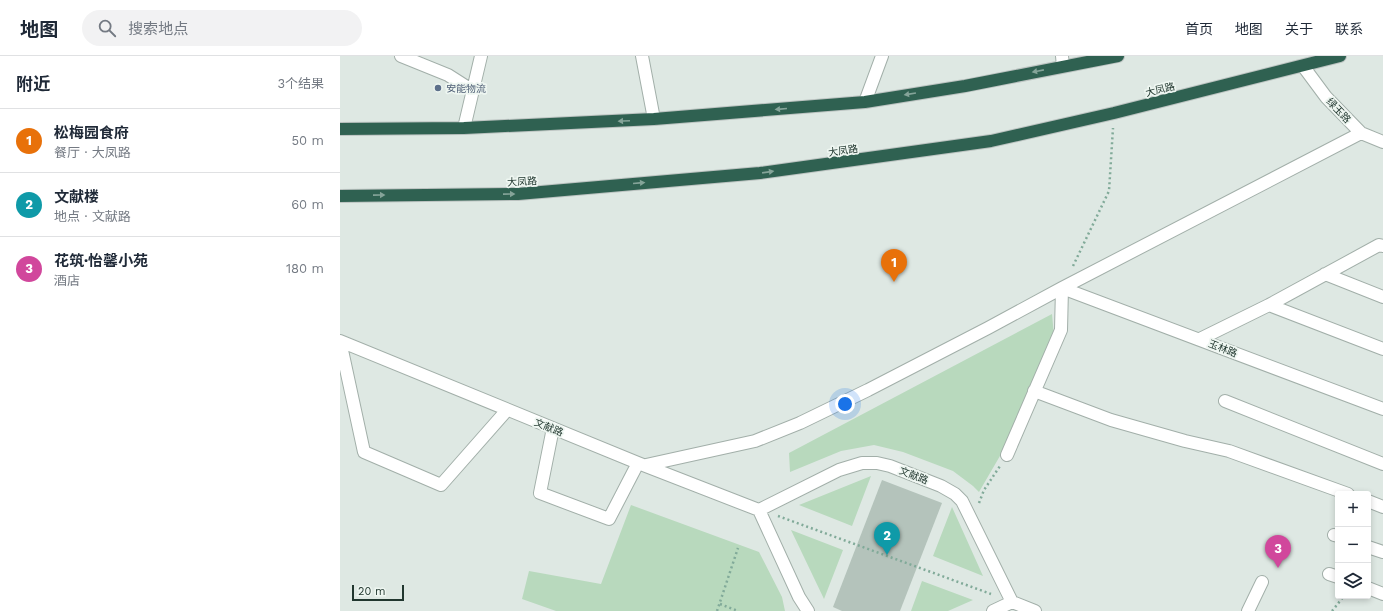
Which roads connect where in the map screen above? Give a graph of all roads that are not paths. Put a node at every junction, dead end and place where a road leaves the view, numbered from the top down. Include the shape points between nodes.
1 (401, 56) edge
2 (481, 56) edge
3 (642, 56) edge
4 (1118, 56) edge
5 (1340, 56) edge
6 (879, 57) edge
7 (1062, 61) edge
8 (1303, 66) junction
9 (473, 91) junction
10 (864, 102) junction
11 (654, 119) junction
12 (464, 128) junction
13 (340, 129) edge
14 (1361, 133) junction
15 (1383, 142) edge
16 (340, 196) edge
17 (1383, 246) edge
18 (1325, 274) junction
19 (1062, 288) junction
20 (1383, 297) edge
21 (1269, 305) junction
22 (1200, 339) junction
23 (340, 341) edge
24 (1383, 349) edge
25 (1034, 391) junction
26 (1225, 401) dead end
27 (1383, 409) edge
28 (507, 410) junction
29 (553, 428) junction
30 (1007, 455) road end
31 (642, 464) junction
32 (1383, 464) edge
33 (1340, 491) edge
34 (1371, 502) edge
35 (1383, 506) edge
36 (759, 510) junction
37 (1371, 547) edge
38 (1383, 552) edge
39 (1262, 582) dead end
40 (1371, 589) edge
41 (1383, 594) edge
42 (799, 597) junction
43 (1012, 602) junction
44 (1031, 610) edge
45 (800, 611) edge
46 (808, 611) edge
47 (993, 611) edge
48 (1248, 611) edge

1 - 9 street via 448,76
2 - 9 street
3 - 11 street
4 - 7 highway
5 - 8 highway, 大凤路
6 - 10 street
7 -> 10 highway via 965,86
8 - 14 street, 绿玉路 via 1326,97
16 -> 8 highway, 大凤路 via 518,194 760,173 991,141
9 - 12 street
10 -> 11 highway
11 -> 12 highway
12 - 13 highway
14 - 15 street, 绿玉路
14 - 19 street
17 - 18 street via 1379,245
18 - 20 street
18 - 21 street
19 - 22 street, 玉林路
19 - 25 street via 1061,330
19 - 31 street via 800,423 748,443
21 - 22 street
21 - 24 street
22 - 27 street, 玉林路
23 - 28 street, 文献路
23 - 28 street via 364,452 441,485
25 - 30 street
25 - 33 street via 1111,420 1229,451
26 - 32 street
28 - 29 street, 文献路
29 - 31 street, 文献路
29 - 31 street via 540,493 609,519
31 - 36 street, 文献路
34 - 35 street
36 - 42 street
36 - 43 street, 文献路 via 839,470 862,463 890,466 941,486 962,501
37 - 38 street
39 - 48 street
40 - 41 street
42 - 45 street
42 - 46 street
43 - 44 street
43 - 47 street

